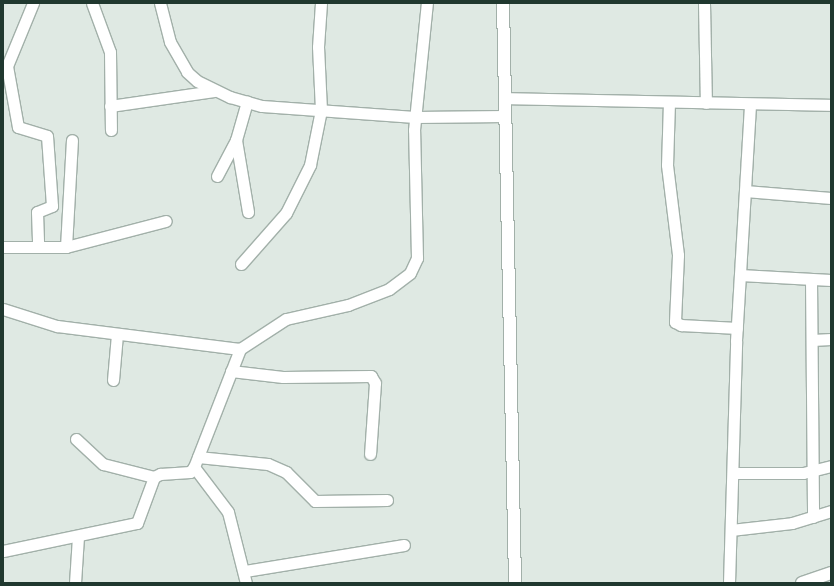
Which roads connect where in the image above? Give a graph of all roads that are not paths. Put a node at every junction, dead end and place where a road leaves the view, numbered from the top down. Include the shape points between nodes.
1 (33, 3) edge
2 (92, 3) edge
3 (160, 3) edge
4 (321, 3) edge
5 (427, 3) edge
6 (503, 3) edge
7 (704, 3) edge
8 (214, 91) junction
9 (505, 98) junction
10 (247, 102) junction
11 (669, 102) junction
12 (706, 103) junction
13 (750, 104) junction
14 (831, 105) edge
15 (110, 106) junction
16 (321, 110) junction
17 (505, 116) junction
18 (415, 117) junction
19 (111, 130) dead end
20 (72, 140) dead end
21 (236, 140) junction
22 (217, 176) dead end
23 (745, 191) junction
24 (831, 198) edge
25 (248, 212) dead end
26 (166, 221) dead end
27 (3, 246) edge
28 (38, 247) junction
29 (66, 247) junction
30 (241, 264) dead end
31 (740, 275) junction
32 (811, 279) junction
33 (831, 280) edge
34 (3, 309) edge
35 (737, 328) junction
36 (117, 334) junction
37 (812, 340) junction
38 (831, 340) edge
39 (240, 349) junction
40 (231, 371) junction
41 (113, 380) dead end
42 (76, 439) dead end
43 (370, 454) dead end
44 (198, 457) junction
45 (831, 466) edge
46 (194, 468) junction
47 (813, 472) junction
48 (733, 473) junction
49 (154, 477) junction
50 (387, 500) dead end
51 (831, 511) edge
52 (813, 517) junction
53 (731, 530) junction
54 (78, 536) junction
55 (404, 545) dead end
56 (3, 551) edge
57 (245, 571) junction
58 (831, 573) edge
59 (75, 583) edge
60 (246, 583) edge
61 (514, 583) edge
62 (730, 583) edge
63 (802, 583) edge

1 - 28 street via 7,66 18,127 47,136 52,206 37,212
2 - 15 street via 110,52
3 - 8 street via 176,57 197,81
4 - 16 street via 318,47
5 - 18 street
6 - 9 main road
7 - 12 street
8 - 10 street
8 - 15 street
9 - 11 street
9 - 17 main road
10 - 16 street
10 - 21 street
11 - 12 street
11 - 35 street via 667,165 678,255 675,322 681,326
12 - 13 street
13 - 14 street
13 - 23 street
15 - 19 street
16 - 18 street
16 - 30 street via 300,190 286,213
17 - 18 street
17 - 61 main road
18 - 39 street via 419,210 416,266 389,289 348,305 286,319
20 - 29 street
21 - 22 street
21 - 25 street
23 - 24 street
23 - 31 street
26 - 29 street
27 - 28 street
28 - 29 street
31 - 32 street
31 - 35 street
32 - 33 street
32 - 37 street
34 - 36 street via 57,326
35 - 48 street
36 - 39 street
36 - 41 street
37 - 38 street
37 - 47 street
39 - 40 street
40 - 43 street via 282,377 371,376 375,383
40 - 44 street
42 - 49 street via 103,464
44 - 46 street
44 - 50 street via 268,464 286,472 315,501
45 - 47 street
46 - 49 street via 190,472 160,474
46 - 57 street via 228,512
47 - 48 street
47 - 52 street
48 - 53 street
49 - 54 street via 137,523
51 - 52 street
52 - 53 street via 769,527
53 - 62 street
54 - 56 street
54 - 59 street
55 - 57 street
57 - 60 street
58 - 63 main road

